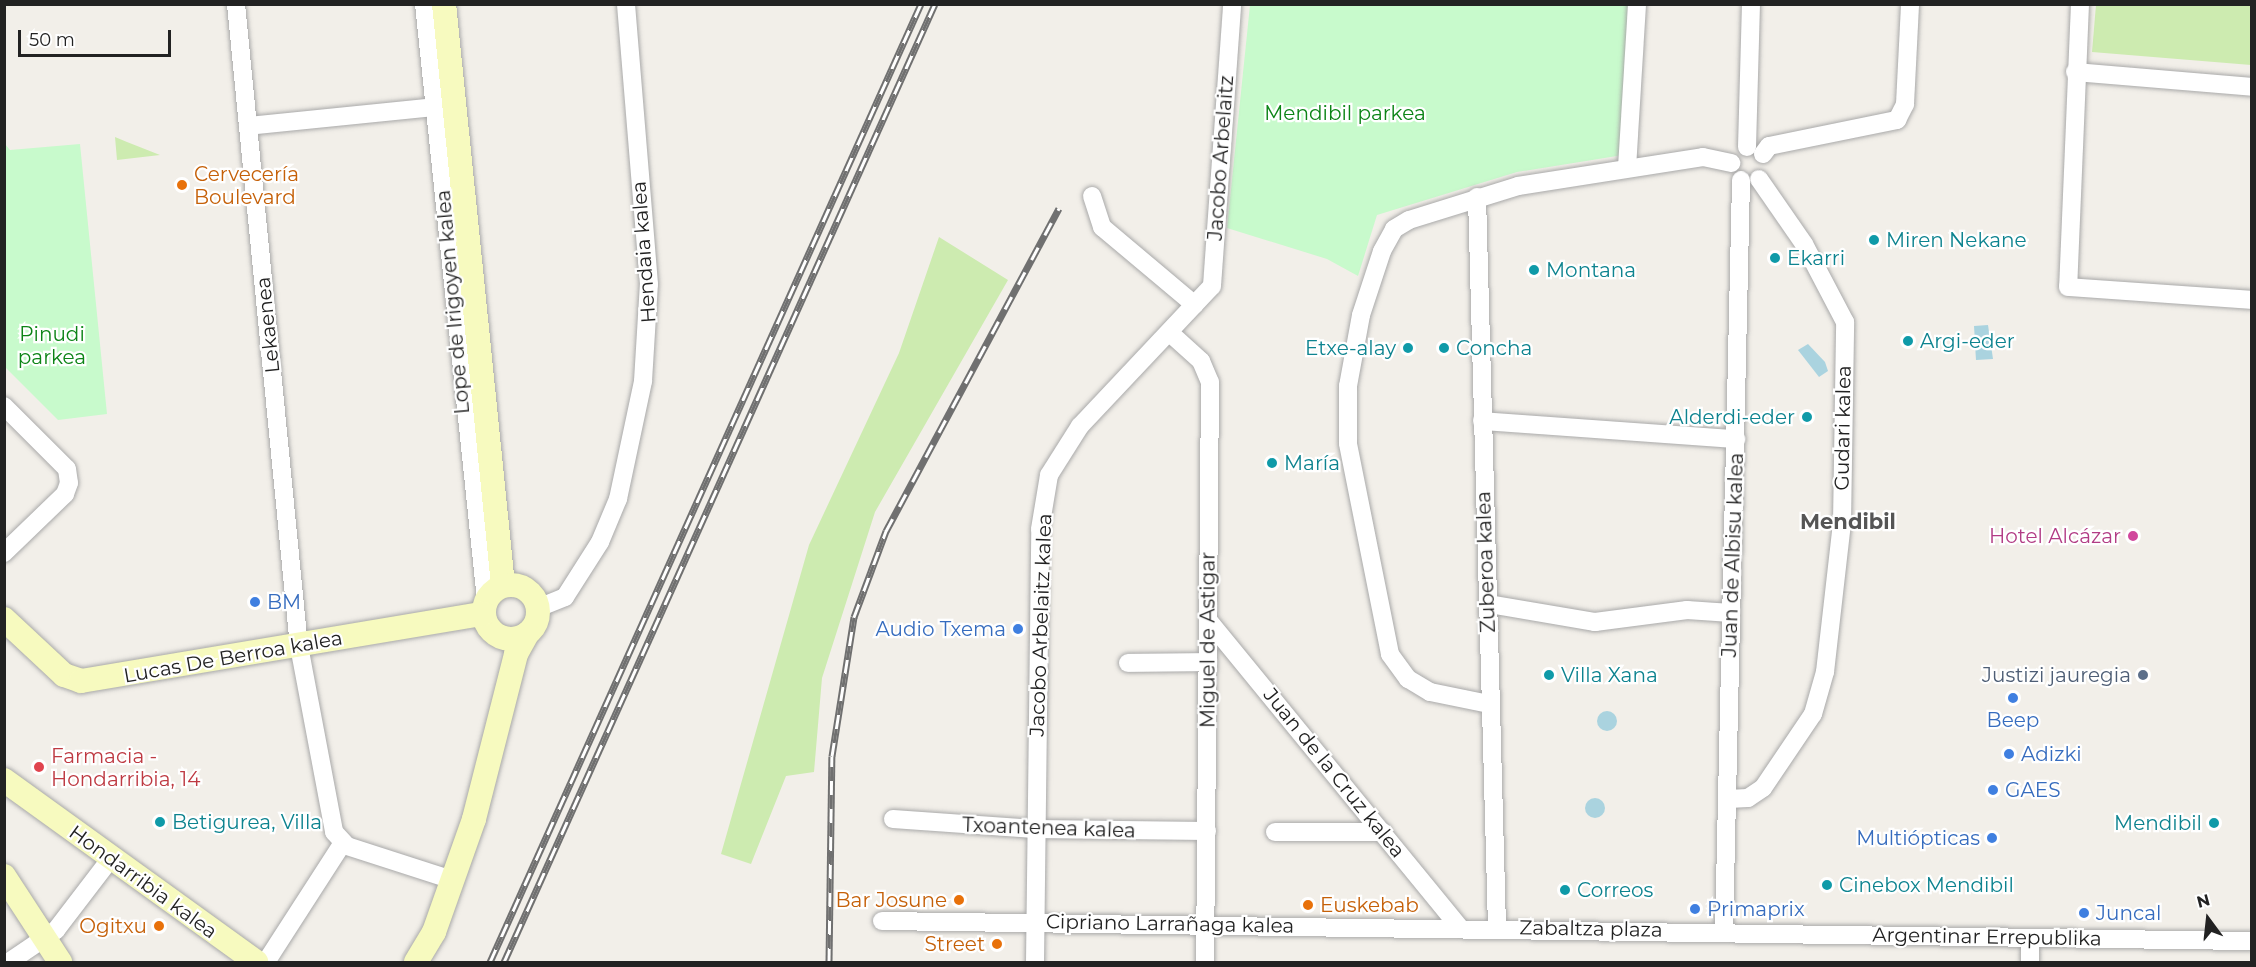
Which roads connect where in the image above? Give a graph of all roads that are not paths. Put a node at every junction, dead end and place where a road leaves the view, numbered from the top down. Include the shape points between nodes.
1 (236, 4) edge
2 (424, 4) edge
3 (444, 4) edge
4 (626, 4) edge
5 (1232, 4) edge
6 (1637, 4) edge
7 (1751, 4) edge
8 (1910, 4) edge
9 (2080, 4) edge
10 (2075, 72) junction
11 (2252, 87) edge
12 (435, 107) junction
13 (248, 126) junction
14 (1755, 150) junction
15 (1731, 163) junction
16 (1627, 168) junction
17 (1760, 179) junction
18 (1741, 180) junction
19 (1092, 196) dead end
20 (1477, 197) junction
21 (2252, 300) edge
22 (1195, 305) junction
23 (1170, 333) junction
24 (4, 406) edge
25 (1482, 421) junction
26 (1736, 439) junction
27 (4, 553) edge
28 (491, 600) junction
29 (1489, 603) junction
30 (538, 608) junction
31 (1731, 613) junction
32 (4, 619) edge
33 (1208, 620) junction
34 (527, 634) junction
35 (300, 646) junction
36 (1207, 662) junction
37 (1128, 663) dead end
38 (1489, 704) junction
39 (4, 780) edge
40 (4, 797) edge
41 (1728, 799) junction
42 (31, 801) junction
43 (893, 819) dead end
44 (1035, 829) junction
45 (1207, 831) junction
46 (1275, 832) dead end
47 (1383, 832) junction
48 (342, 843) junction
49 (111, 858) junction
50 (4, 876) edge
51 (452, 880) junction
52 (882, 921) dead end
53 (1035, 922) junction
54 (1206, 925) junction
55 (1458, 927) junction
56 (1497, 928) junction
57 (1724, 930) junction
58 (2030, 939) junction
59 (45, 940) junction
60 (2252, 941) edge
61 (9, 963) edge
62 (60, 963) edge
63 (256, 963) edge
64 (266, 963) edge
65 (416, 963) edge
66 (1035, 963) edge
67 (1205, 963) edge
68 (2030, 963) edge

1 - 13 street, Lekaenea
2 - 12 street, Lope de Irigoyen kalea
3 - 28 street, Lope de Irigoyen kalea
4 - 30 street, Hendaia kalea via 649,284 643,381 618,499 600,542 565,597
5 - 22 street, Jacobo Arbelaitz via 1212,286
6 - 16 street
7 - 14 street
8 - 14 street via 1905,104 1897,120
9 - 10 street
10 - 11 street
10 - 21 street via 2067,287
12 - 13 street
12 - 28 street, Lope de Irigoyen kalea
13 - 35 street, Lekaenea
14 - 15 street
14 - 17 street via 1766,170
15 - 16 street via 1703,157
15 - 18 street
16 - 20 street
17 - 18 street
17 - 41 street, Gudari kalea via 1804,244 1845,322 1842,523 1826,672 1813,714 1763,788 1748,798
18 - 26 street, Juan de Albisu kalea
19 - 22 street via 1102,227
20 - 25 street, Zuberoa kalea
20 - 38 street via 1409,220 1387,239 1359,325 1348,386 1348,443 1390,654 1408,679 1430,692
22 - 23 street, Jacobo Arbelaitz
23 - 33 street, Miguel de Astigar via 1201,362 1210,382
23 - 44 street, Jacobo Arbelaitz kalea via 1080,426 1049,475 1040,529
24 - 27 street via 67,469 69,483 65,494
25 - 26 street
25 - 29 street, Zuberoa kalea
26 - 31 street, Juan de Albisu kalea
28 - 30 street via 522,587
28 - 34 street via 494,634 505,638
28 - 35 street, Lucas De Berroa kalea
29 - 31 street via 1595,622 1687,610
29 - 38 street, Zuberoa kalea
30 - 34 street
31 - 41 street, Juan de Albisu kalea
32 - 35 street, Lucas De Berroa kalea via 64,675 81,681
33 - 36 street, Miguel de Astigar
33 - 47 street, Juan de la Cruz kalea
34 - 51 street
35 - 48 street, Lekaenea via 334,832
36 - 37 street
36 - 45 street, Miguel de Astigar
38 - 56 street, Zuberoa kalea
39 - 42 street, Hondarribia kalea
40 - 42 street, Hondarribia kalea
41 - 57 street, Juan de Albisu kalea
42 - 49 street, Hondarribia kalea
43 - 44 street, Txoantenea kalea
44 - 45 street, Txoantenea kalea
44 - 53 street, Jacobo Arbelaitz kalea
45 - 54 street, Miguel de Astigar
46 - 47 street
47 - 55 street, Juan de la Cruz kalea
48 - 51 street
48 - 64 street
49 - 59 street
49 - 63 street, Hondarribia kalea
50 - 59 street
51 - 65 street
52 - 53 street, Cipriano Larrañaga kalea
53 - 54 street, Cipriano Larrañaga kalea
53 - 66 street, Jacobo Arbelaitz kalea
54 - 55 street, Cipriano Larrañaga kalea
54 - 67 street, Miguel de Astigar
55 - 56 street, Zabaltza plaza
56 - 57 street, Zabaltza plaza
57 - 58 street, Argentinar Errepublika
58 - 60 street, Argentinar Errepublika
58 - 68 street
59 - 61 street
59 - 62 street

